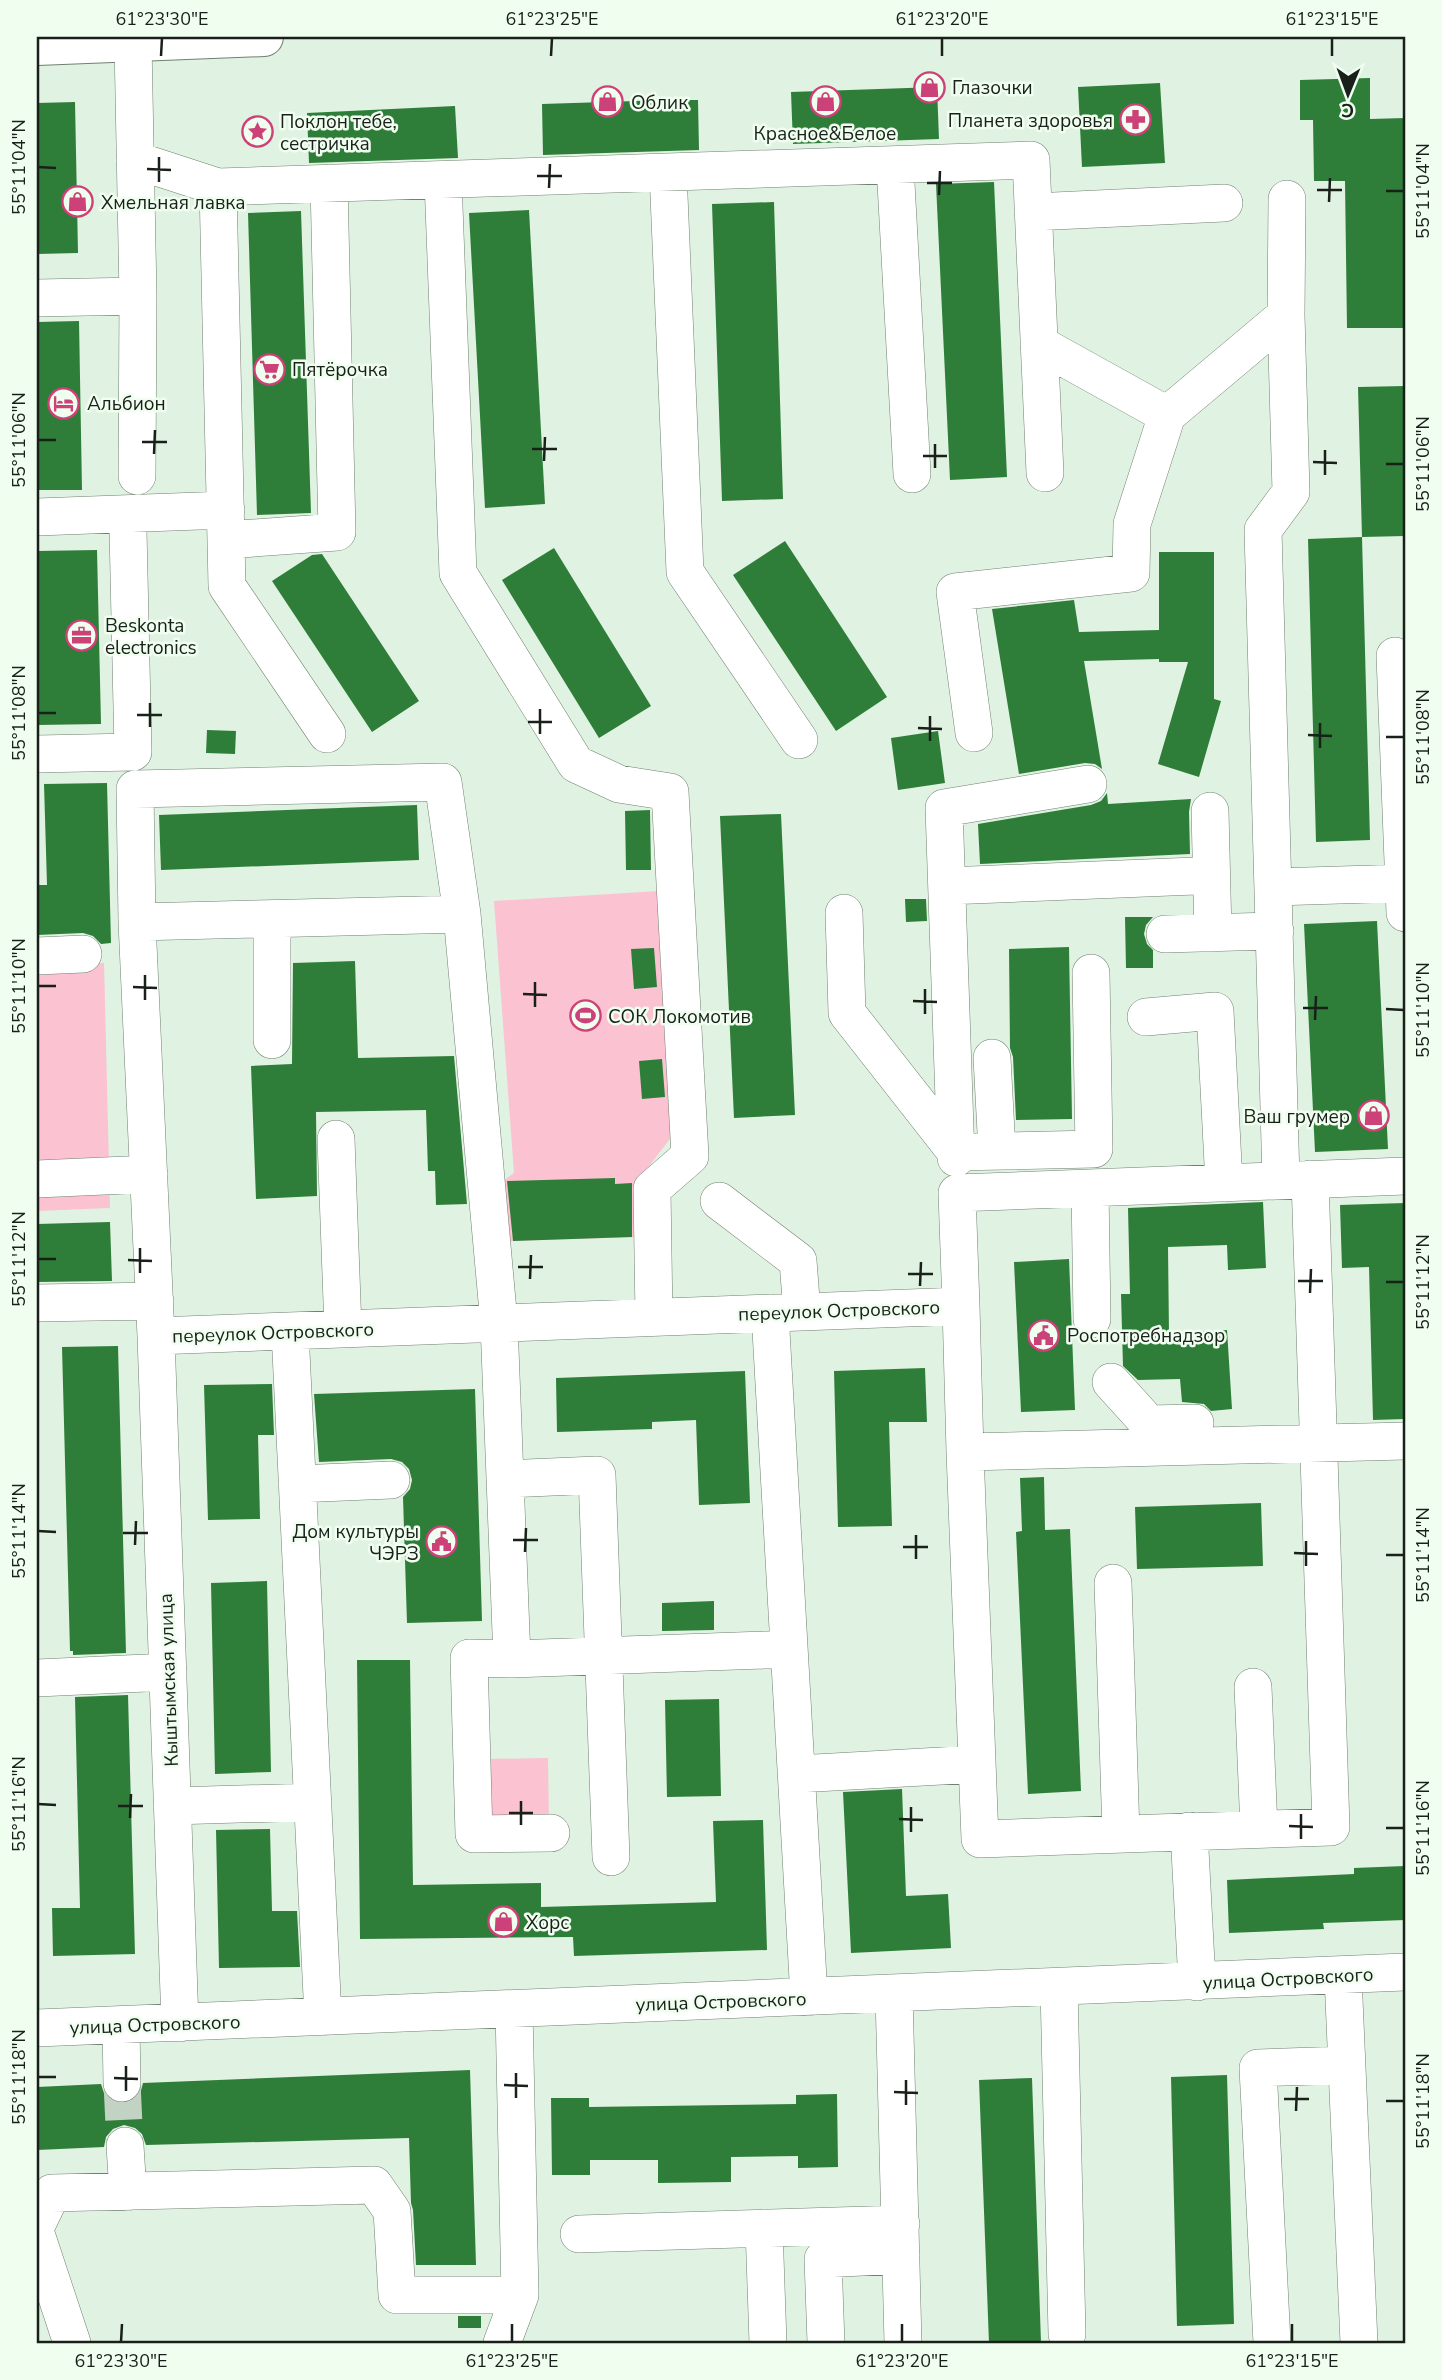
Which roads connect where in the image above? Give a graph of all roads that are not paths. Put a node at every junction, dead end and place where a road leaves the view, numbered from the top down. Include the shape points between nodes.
1 (264, 37) edge
2 (133, 43) junction
3 (37, 46) edge
4 (135, 160) junction
5 (895, 165) junction
6 (668, 172) junction
7 (443, 180) junction
8 (330, 183) junction
9 (218, 187) junction
10 (1287, 199) dead end
11 (1224, 202) dead end
12 (1033, 212) junction
13 (138, 296) junction
14 (37, 298) edge
15 (1286, 315) junction
16 (1039, 344) junction
17 (1167, 415) junction
18 (1045, 473) dead end
19 (912, 474) dead end
20 (137, 476) dead end
21 (37, 517) edge
22 (226, 525) junction
23 (128, 530) dead end
24 (1395, 656) dead end
25 (974, 733) dead end
26 (327, 734) dead end
27 (799, 740) dead end
28 (37, 754) edge
29 (1088, 784) dead end
30 (1210, 811) dead end
31 (1195, 876) dead end
32 (947, 886) junction
33 (1274, 887) junction
34 (1405, 893) edge
35 (844, 913) dead end
36 (462, 914) junction
37 (272, 919) junction
38 (137, 922) junction
39 (1275, 931) junction
40 (1213, 933) junction
41 (1165, 934) dead end
42 (83, 954) dead end
43 (37, 956) edge
44 (1091, 973) dead end
45 (1146, 1017) dead end
46 (272, 1040) dead end
47 (992, 1058) dead end
48 (336, 1139) dead end
49 (996, 1151) junction
50 (956, 1152) junction
51 (149, 1174) junction
52 (1405, 1176) edge
53 (37, 1179) edge
54 (1296, 1180) junction
55 (1224, 1183) junction
56 (1090, 1188) junction
57 (957, 1193) junction
58 (719, 1201) dead end
59 (37, 1303) edge
60 (961, 1306) junction
61 (786, 1312) junction
62 (654, 1317) junction
63 (156, 1318) junction
64 (1092, 1320) dead end
65 (499, 1323) junction
66 (343, 1329) junction
67 (290, 1331) junction
68 (1111, 1382) dead end
69 (1405, 1441) edge
70 (1318, 1445) junction
71 (1242, 1446) junction
72 (965, 1452) junction
73 (505, 1479) junction
74 (391, 1480) dead end
75 (297, 1484) junction
76 (1113, 1583) dead end
77 (789, 1649) junction
78 (604, 1656) junction
79 (512, 1660) junction
80 (168, 1672) junction
81 (37, 1678) edge
82 (1253, 1687) dead end
83 (977, 1764) junction
84 (797, 1774) junction
85 (313, 1802) junction
86 (172, 1806) junction
87 (1259, 1829) junction
88 (1189, 1831) junction
89 (551, 1833) dead end
90 (1121, 1834) junction
91 (611, 1857) dead end
92 (1405, 1972) edge
93 (1343, 1976) junction
94 (1197, 1982) junction
95 (1059, 1987) junction
96 (894, 1994) junction
97 (809, 1997) junction
98 (514, 2009) junction
99 (323, 2017) junction
100 (180, 2023) junction
101 (121, 2026) junction
102 (37, 2028) edge
103 (1345, 2065) junction
104 (121, 2083) tunnel mouth
105 (125, 2146) tunnel mouth
106 (128, 2192) junction
107 (37, 2224) edge
108 (764, 2228) junction
109 (579, 2234) dead end
110 (37, 2237) edge
111 (901, 2239) junction
112 (520, 2295) junction
113 (1067, 2334) dead end
114 (72, 2343) edge
115 (502, 2343) edge
116 (768, 2343) edge
117 (826, 2343) edge
118 (903, 2343) edge
119 (1272, 2343) edge
120 (1359, 2343) edge

1 - 2 main road
2 - 3 main road
2 - 4 street
4 - 9 street
4 - 13 street
5 - 6 street
5 - 12 street via 1031,160
5 - 19 street
6 - 7 street
6 - 27 street via 685,572
7 - 8 street
7 - 62 street via 458,573 576,764 619,784 670,792 690,1156 652,1189
8 - 9 street
8 - 22 street via 337,532
9 - 22 street
10 - 15 street
11 - 12 street
12 - 16 street
13 - 14 street
13 - 20 street
15 - 17 street
15 - 33 street via 1291,492 1263,530
16 - 17 street
16 - 18 street
17 - 25 street via 1132,524 1131,573 955,592
21 - 22 street
22 - 26 street via 227,586
23 - 28 street via 133,752
24 - 34 street
29 - 32 street, переулок Островского via 944,808
30 - 40 street
31 - 32 street
32 - 50 street, переулок Островского
33 - 34 street
33 - 39 street
35 - 50 street via 847,1013
36 - 37 street
36 - 38 street, Кыштымская улица via 443,782 161,788 135,789
36 - 65 street
37 - 38 street
37 - 46 street
38 - 51 street, Кыштымская улица
39 - 40 street
39 - 54 street
40 - 41 street
42 - 43 street
44 - 49 street via 1094,1149
45 - 55 street via 1215,1011
47 - 49 street
48 - 66 street
49 - 50 street
50 - 57 street, переулок Островского
51 - 53 street
51 - 63 street, Кыштымская улица
52 - 54 street
54 - 55 street
54 - 70 street
55 - 56 street
56 - 57 street
56 - 64 street
57 - 60 street, переулок Островского
58 - 61 street via 799,1261
59 - 63 street, переулок Островского
60 - 61 street, переулок Островского
60 - 72 street
61 - 62 street, переулок Островского
61 - 77 street
62 - 65 street, переулок Островского
63 - 67 street, переулок Островского
63 - 80 street, Кыштымская улица
65 - 66 street, переулок Островского
65 - 73 street
66 - 67 street, переулок Островского
67 - 75 street
68 - 71 street via 1149,1424 1242,1422
69 - 70 street
70 - 71 street
70 - 87 street via 1331,1826
71 - 72 street
72 - 83 street
73 - 78 street via 597,1475
73 - 79 street
74 - 75 street
75 - 85 street
76 - 90 street
77 - 78 street
77 - 84 street
78 - 79 street
78 - 91 street
79 - 89 street via 469,1658 474,1834
80 - 81 street
80 - 86 street, Кыштымская улица
82 - 87 street
83 - 84 street
83 - 90 street via 980,1839
84 - 97 street
85 - 86 street
85 - 99 street
86 - 100 street, Кыштымская улица
87 - 88 street
88 - 90 street
88 - 94 street
92 - 93 street, улица Островского
93 - 94 street, улица Островского
93 - 103 street
94 - 95 street, улица Островского
95 - 96 street, улица Островского
95 - 113 street
96 - 97 street, улица Островского
96 - 111 street
97 - 98 street, улица Островского
98 - 99 street, улица Островского
98 - 112 street
99 - 100 street, улица Островского
100 - 101 street, улица Островского
101 - 102 street, улица Островского
101 - 104 street
103 - 119 street via 1258,2068
103 - 120 street
105 - 106 street
106 - 107 street via 52,2193
106 - 112 street via 374,2185 392,2211 397,2295
108 - 109 street
108 - 111 street
108 - 116 street
110 - 114 street
111 - 117 street via 823,2259
111 - 118 street
112 - 115 street

